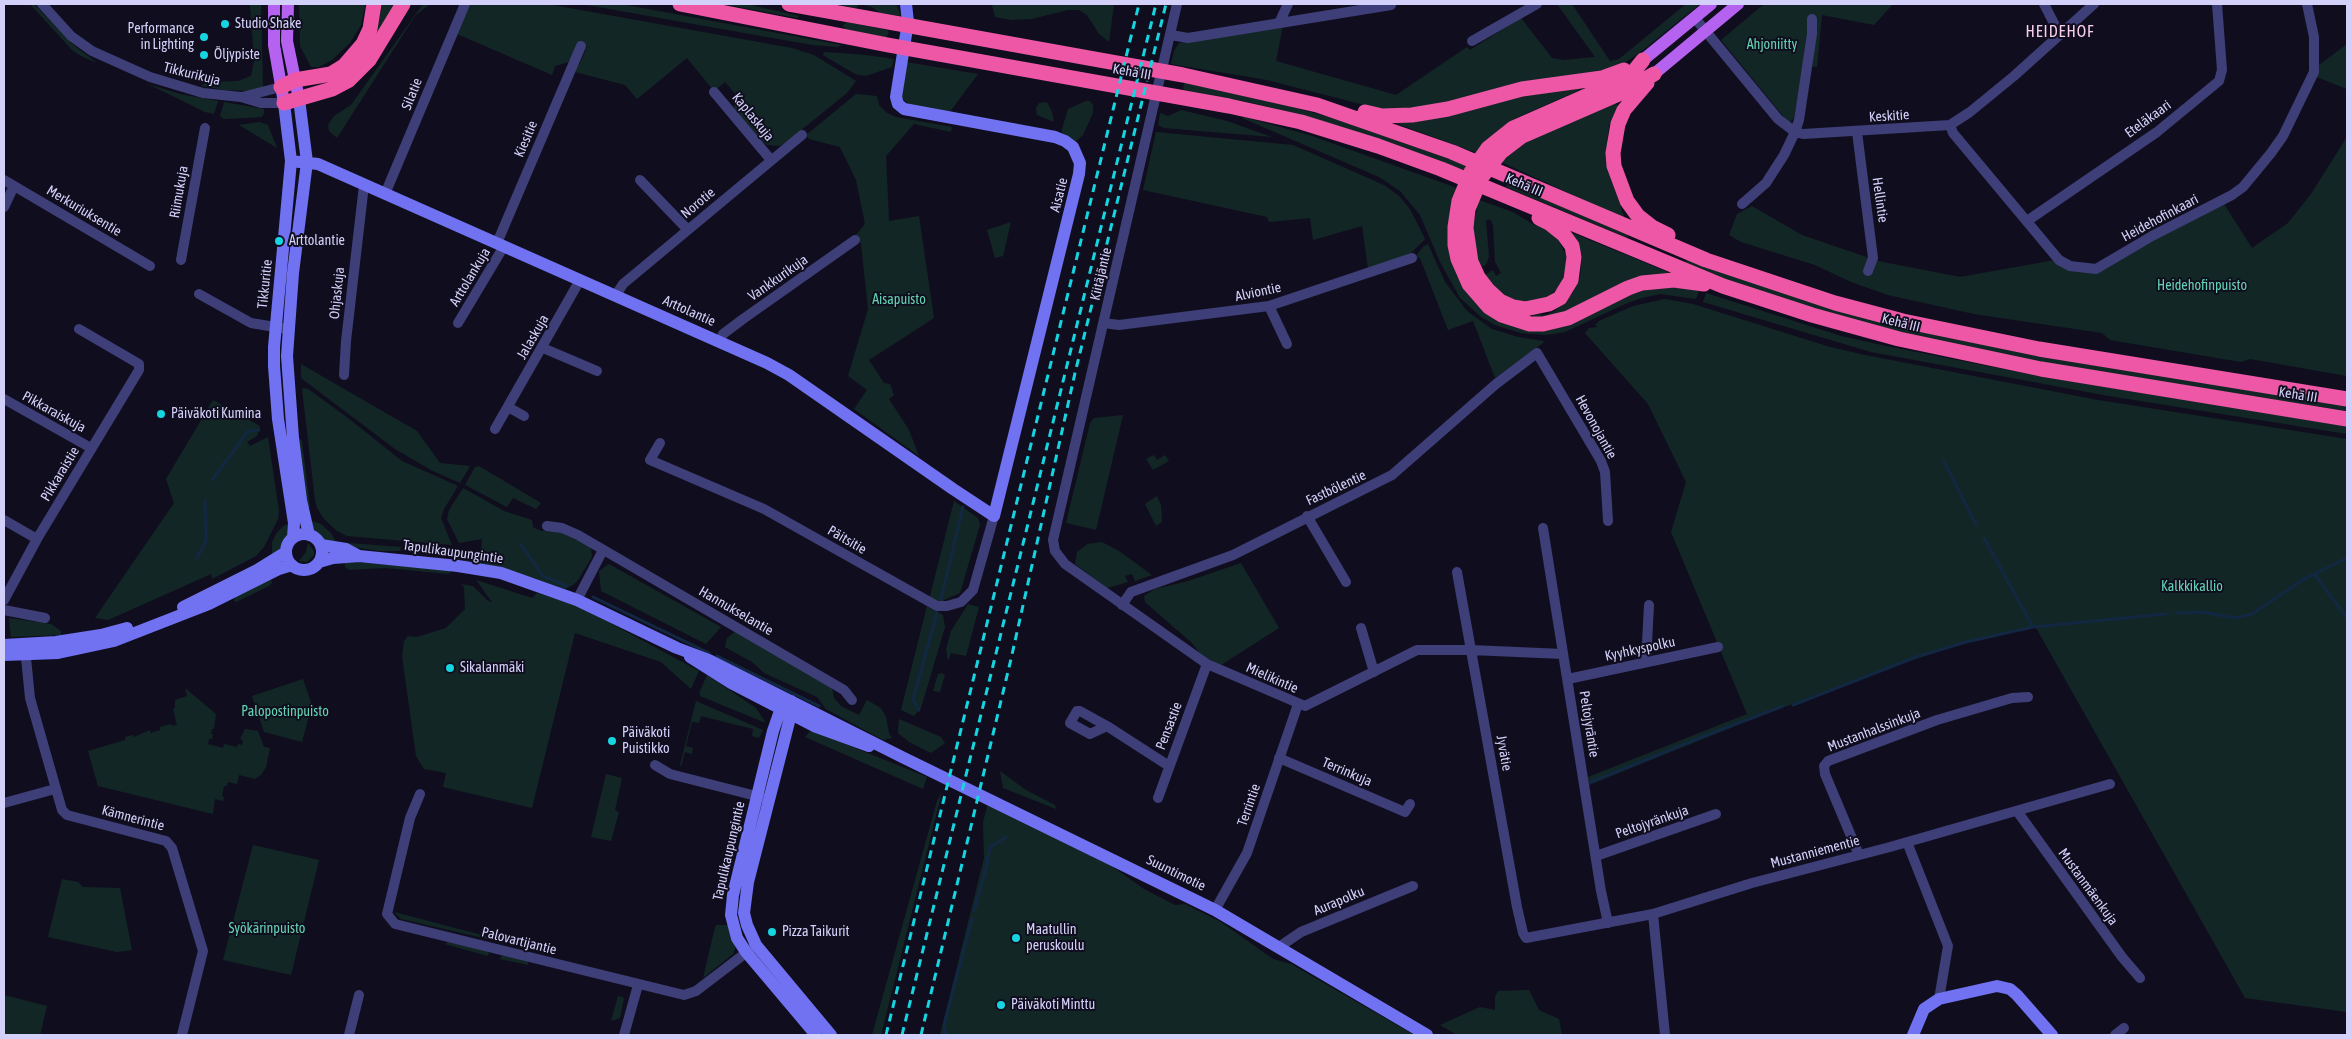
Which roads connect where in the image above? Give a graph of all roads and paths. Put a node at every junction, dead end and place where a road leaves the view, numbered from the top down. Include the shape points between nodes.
1 (42, 4) edge
2 (274, 4) edge
3 (288, 4) edge
4 (374, 4) edge
5 (403, 4) edge
6 (465, 4) edge
7 (680, 4) edge
8 (788, 4) edge
9 (1177, 4) edge
10 (1288, 4) edge
11 (1537, 4) edge
12 (1711, 4) edge
13 (1738, 4) edge
14 (2044, 4) edge
15 (2094, 4) edge
16 (2217, 4) edge
17 (2307, 4) edge
18 (1392, 5) edge
19 (907, 9) edge
20 (1694, 17) junction
21 (1812, 19) dead end
22 (1280, 21) junction
23 (1706, 30) junction
24 (1171, 35) junction
25 (2060, 35) junction
26 (1472, 41) dead end
27 (581, 46) dead end
28 (1643, 60) junction
29 (1654, 74) junction
30 (295, 80) junction
31 (281, 87) junction
32 (714, 92) dead end
33 (241, 97) junction
34 (292, 101) junction
35 (1317, 105) junction
36 (1950, 125) junction
37 (205, 128) dead end
38 (1794, 132) junction
39 (1857, 132) junction
40 (802, 134) dead end
41 (771, 160) junction
42 (292, 161) junction
43 (308, 162) junction
44 (4, 180) edge
45 (640, 180) dead end
46 (364, 185) junction
47 (14, 186) junction
48 (1501, 193) junction
49 (385, 194) junction
50 (1742, 204) dead end
51 (4, 207) edge
52 (2027, 221) junction
53 (688, 230) junction
54 (855, 240) dead end
55 (500, 244) junction
56 (1412, 258) dead end
57 (181, 260) dead end
58 (1706, 260) junction
59 (150, 266) dead end
60 (1868, 271) dead end
61 (580, 280) junction
62 (1723, 286) junction
63 (199, 294) dead end
64 (616, 295) junction
65 (1269, 306) junction
66 (458, 323) dead end
67 (1104, 323) junction
68 (79, 329) dead end
69 (282, 329) junction
70 (720, 341) junction
71 (1287, 344) dead end
72 (542, 348) junction
73 (1537, 353) joint
74 (597, 371) dead end
75 (344, 375) dead end
76 (4, 399) edge
77 (2347, 399) edge
78 (508, 407) junction
79 (524, 416) dead end
80 (2347, 419) edge
81 (495, 429) dead end
82 (660, 442) dead end
83 (91, 448) junction
84 (994, 516) junction
85 (1307, 516) junction
86 (4, 520) edge
87 (1608, 521) dead end
88 (547, 526) dead end
89 (1543, 528) dead end
90 (309, 535) junction
91 (293, 538) junction
92 (37, 539) junction
93 (321, 545) junction
94 (603, 550) junction
95 (1055, 551) joint
96 (286, 552) junction
97 (359, 556) junction
98 (319, 562) junction
99 (292, 565) junction
100 (1458, 572) dead end
101 (1346, 582) dead end
102 (4, 600) edge
103 (577, 600) junction
104 (1122, 605) junction
105 (1649, 605) dead end
106 (4, 610) edge
107 (45, 618) dead end
108 (1361, 628) dead end
109 (4, 645) edge
110 (1718, 647) dead end
111 (24, 650) junction
112 (1471, 650) junction
113 (1563, 654) junction
114 (4, 655) edge
115 (1646, 662) junction
116 (1207, 664) junction
117 (1374, 672) junction
118 (1568, 678) junction
119 (2028, 698) dead end
120 (852, 700) dead end
121 (1298, 704) junction
122 (788, 708) junction
123 (1108, 726) dead end
124 (1279, 758) junction
125 (656, 765) dead end
126 (1168, 766) junction
127 (2110, 784) dead end
128 (55, 789) junction
129 (420, 794) dead end
130 (762, 797) junction
131 (1158, 798) dead end
132 (4, 803) edge
133 (1408, 811) dead end
134 (2017, 811) junction
135 (1716, 814) dead end
136 (1907, 842) junction
137 (1858, 855) junction
138 (1596, 856) junction
139 (1413, 886) dead end
140 (1215, 910) junction
141 (1653, 914) junction
142 (1608, 923) junction
143 (1526, 938) joint
144 (1279, 947) junction
145 (751, 949) junction
146 (2140, 978) dead end
147 (638, 985) junction
148 (359, 995) dead end
149 (1939, 999) junction
150 (814, 1031) edge
151 (182, 1035) edge
152 (350, 1035) edge
153 (624, 1035) edge
154 (830, 1035) edge
155 (1427, 1035) edge
156 (1665, 1035) edge
157 (1913, 1035) edge
158 (2052, 1035) edge

1 - 33 street, Tikkurikuja via 71,36 115,62 174,85 203,93
2 - 31 main road, Tikkuritie via 274,45
3 - 30 main road, Tikkuritie via 288,41
4 - 30 highway via 370,30 349,61 331,74
5 - 34 highway via 369,60 358,72 341,85
6 - 49 street, Silatie
7 - 48 highway, Kehä III via 888,45 1178,96 1301,122 1378,146
8 - 35 highway, Kehä III via 1183,75
9 - 24 street, Kiitäjäntie
10 - 22 street
11 - 26 street
12 - 20 main road
13 - 23 main road
14 - 25 street
15 - 25 street
16 - 52 street, Eteläkaari via 2222,70 2219,81 2157,132
17 - 52 street, Heidehofinkaari via 2314,37 2314,72 2283,136 2237,191 2096,269 2070,266 2059,260
18 - 22 street
19 - 84 main road, Aisatie via 896,97 898,104 904,109 1055,137 1072,147 1080,163
20 - 23 street
20 - 28 main road
21 - 38 street via 1799,120
22 - 24 street via 1188,38
23 - 29 main road
23 - 38 street via 1778,118
24 - 67 street, Kiitäjäntie
25 - 36 street
27 - 55 street, Kiesitie
28 - 35 highway via 1602,78 1522,89 1412,116 1382,116 1352,108
28 - 62 highway via 1620,81 1513,128 1488,148 1471,172 1456,215 1455,245 1462,272 1477,295 1489,306 1509,318 1530,324 1568,318 1642,283 1674,280
29 - 48 highway via 1623,92 1516,140 1491,163 1474,192 1466,228 1471,262 1478,278 1500,301 1514,307 1525,309 1549,304 1560,298 1571,280 1572,246 1550,223 1521,210
29 - 58 highway via 1624,110 1618,124 1614,166 1627,201 1638,216 1652,227 1682,241
30 - 31 highway
30 - 34 main road, Tikkuritie
31 - 33 street, Tikkurikuja
31 - 34 main road, Tikkuritie
32 - 41 street, Kaplaskuja
33 - 34 street, Tikkurikuja via 261,103
34 - 42 main road, Tikkuritie
34 - 43 main road, Tikkuritie
35 - 58 highway, Kehä III via 1452,152
36 - 39 street, Keskitie
36 - 52 street, Heidehofinkaari via 1953,133
37 - 57 street, Riimukuja
38 - 39 street, Keskitie
38 - 50 street via 1766,183
39 - 60 street, Hellintie via 1874,258
40 - 41 street, Norotie
41 - 53 street, Norotie
42 - 43 main road, Arttolantie
42 - 69 main road, Tikkuritie
43 - 46 main road, Arttolantie
43 - 69 main road, Tikkuritie
44 - 47 street, Merkuriuksentie
45 - 53 street
46 - 49 main road, Arttolantie
46 - 75 street, Ohjaskuja
47 - 51 street
47 - 59 street, Merkuriuksentie
48 - 62 highway, Kehä III
49 - 55 main road, Arttolantie
53 - 64 street, Norotie via 622,284
54 - 70 street, Vankkurikuja via 743,319 723,334
55 - 61 main road, Arttolantie
55 - 66 street, Arttolankuja
56 - 65 street, Alviontie
58 - 77 highway, Kehä III via 1836,302 1970,336
61 - 64 main road, Arttolantie
61 - 72 street, Jalaskuja
62 - 80 highway, Kehä III via 1820,318 1969,355 2041,370
63 - 69 street via 251,323
64 - 70 main road, Arttolantie
65 - 67 street, Alviontie via 1120,325
65 - 71 street
67 - 95 street, Kiitäjäntie via 1053,540
68 - 83 street, Pikkaraistie via 139,364 137,374
69 - 90 main road, Tikkuritie via 292,427
69 - 91 main road, Tikkuritie via 275,390 294,523
70 - 84 main road, Arttolantie via 789,375
72 - 74 street
72 - 78 street, Jalaskuja
73 - 85 street, Fastbölentie via 1496,384 1392,475
73 - 87 street, Hevonojantie via 1601,460 1605,472
76 - 83 street, Pikkaraiskuja
78 - 79 street
78 - 81 street, Jalaskuja
82 - 84 street, Päitsitie via 650,460 764,509 937,606 962,602 973,590
83 - 92 street, Pikkaraistie
85 - 101 street
85 - 104 street, Fastbölentie via 1233,555 1131,592
86 - 92 street
88 - 94 street, Hannukselantie via 570,531
89 - 113 street, Peltojyräntie
90 - 91 main road
90 - 93 main road
91 - 96 main road
92 - 102 street, Pikkaraistie
93 - 97 main road, Tapulikaupungintie via 346,549
93 - 98 main road
94 - 103 street
94 - 120 street, Hannukselantie via 844,690
95 - 104 street, Mielikintie via 1065,564
96 - 99 main road
96 - 111 main road via 223,588 146,621 101,635
97 - 98 main road, Tapulikaupungintie
97 - 103 main road, Tapulikaupungintie via 501,573
98 - 99 main road via 306,570
99 - 111 main road via 209,604 122,638 82,649
100 - 112 street, Jyvätie
103 - 122 main road, Tapulikaupungintie via 677,648 705,668
104 - 116 street, Mielikintie
105 - 115 street
106 - 107 street
108 - 117 street
109 - 111 main road
110 - 115 street, Kyyhkyspolku
111 - 114 main road
111 - 128 street, Kämnerintie via 30,698
112 - 113 street, Mielikintie
112 - 117 street, Mielikintie via 1417,650
112 - 143 street, Jyvätie via 1517,907
113 - 118 street, Peltojyräntie
115 - 118 street, Kyyhkyspolku
116 - 121 street, Mielikintie
116 - 126 street, Pensastie
117 - 121 street, Mielikintie via 1308,705
118 - 138 street, Peltojyräntie
119 - 137 street, Mustanhalssinkuja via 2012,698 1937,720 1828,761 1824,766 1825,774
121 - 124 street, Terrintie
122 - 130 main road, Tapulikaupungintie
122 - 140 main road, Suuntimotie via 836,735 902,757
123 - 126 street
124 - 133 street, Terrinkuja
124 - 140 street, Terrintie via 1247,853
125 - 130 street via 670,774
126 - 131 street, Pensastie
127 - 134 street, Mustanniementie
128 - 132 street
128 - 151 street, Kämnerintie via 66,815 170,844 202,951
129 - 147 street, Palovartijantie via 410,818 387,914 395,924
130 - 145 main road, Tapulikaupungintie via 744,900
134 - 136 street, Mustanniementie
134 - 146 street, Mustanmäenkuja
135 - 138 street, Peltojyränkuja
136 - 137 street, Mustanniementie
136 - 149 street via 1948,946
137 - 141 street, Mustanniementie
138 - 142 street, Peltojyräntie
139 - 144 street, Aurapolku via 1301,932
140 - 144 main road, Suuntimotie
141 - 142 street, Mustanniementie
141 - 156 street
142 - 143 street, Mustanniementie
144 - 155 main road, Suuntimotie
145 - 147 street, Palovartijantie via 690,995 676,995
145 - 150 main road, Tapulikaupungintie
147 - 153 street
148 - 152 street
149 - 157 main road via 1924,1009
149 - 158 main road via 1988,986 2004,987 2017,996
150 - 154 main road, Tapulikaupungintie

